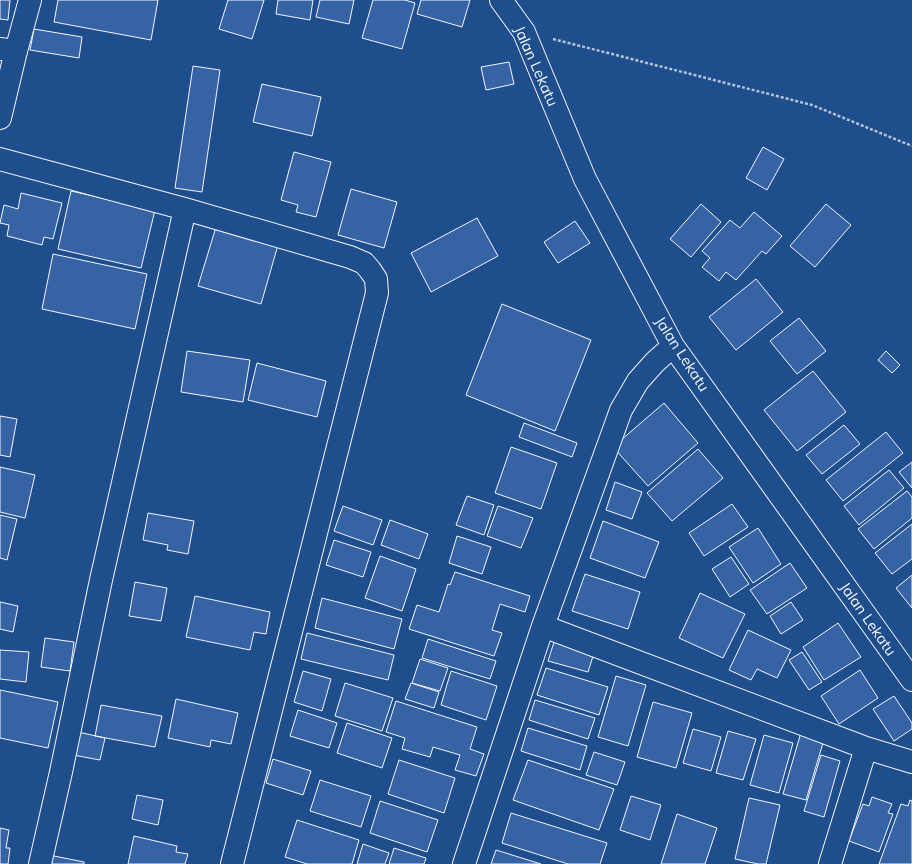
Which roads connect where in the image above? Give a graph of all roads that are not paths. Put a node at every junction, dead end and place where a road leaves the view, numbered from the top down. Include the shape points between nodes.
1 (30, 0) edge
2 (501, 0) edge
3 (8, 50) edge
4 (0, 118) edge
5 (0, 159) edge
6 (185, 209) junction
7 (673, 346) junction
8 (543, 626) junction
9 (912, 680) edge
10 (866, 748) junction
11 (912, 762) edge
12 (40, 864) edge
13 (232, 864) edge
14 (464, 864) edge
15 (830, 864) edge

1 - 3 street
2 - 7 street, Jalan Lekatu via 524,32 585,179
3 - 4 street
5 - 6 street
6 - 12 street
6 - 13 street via 364,262 376,279 376,293
7 - 8 street via 638,381 621,410
7 - 9 street, Jalan Lekatu
8 - 10 street
8 - 14 street
10 - 11 street
10 - 15 street

